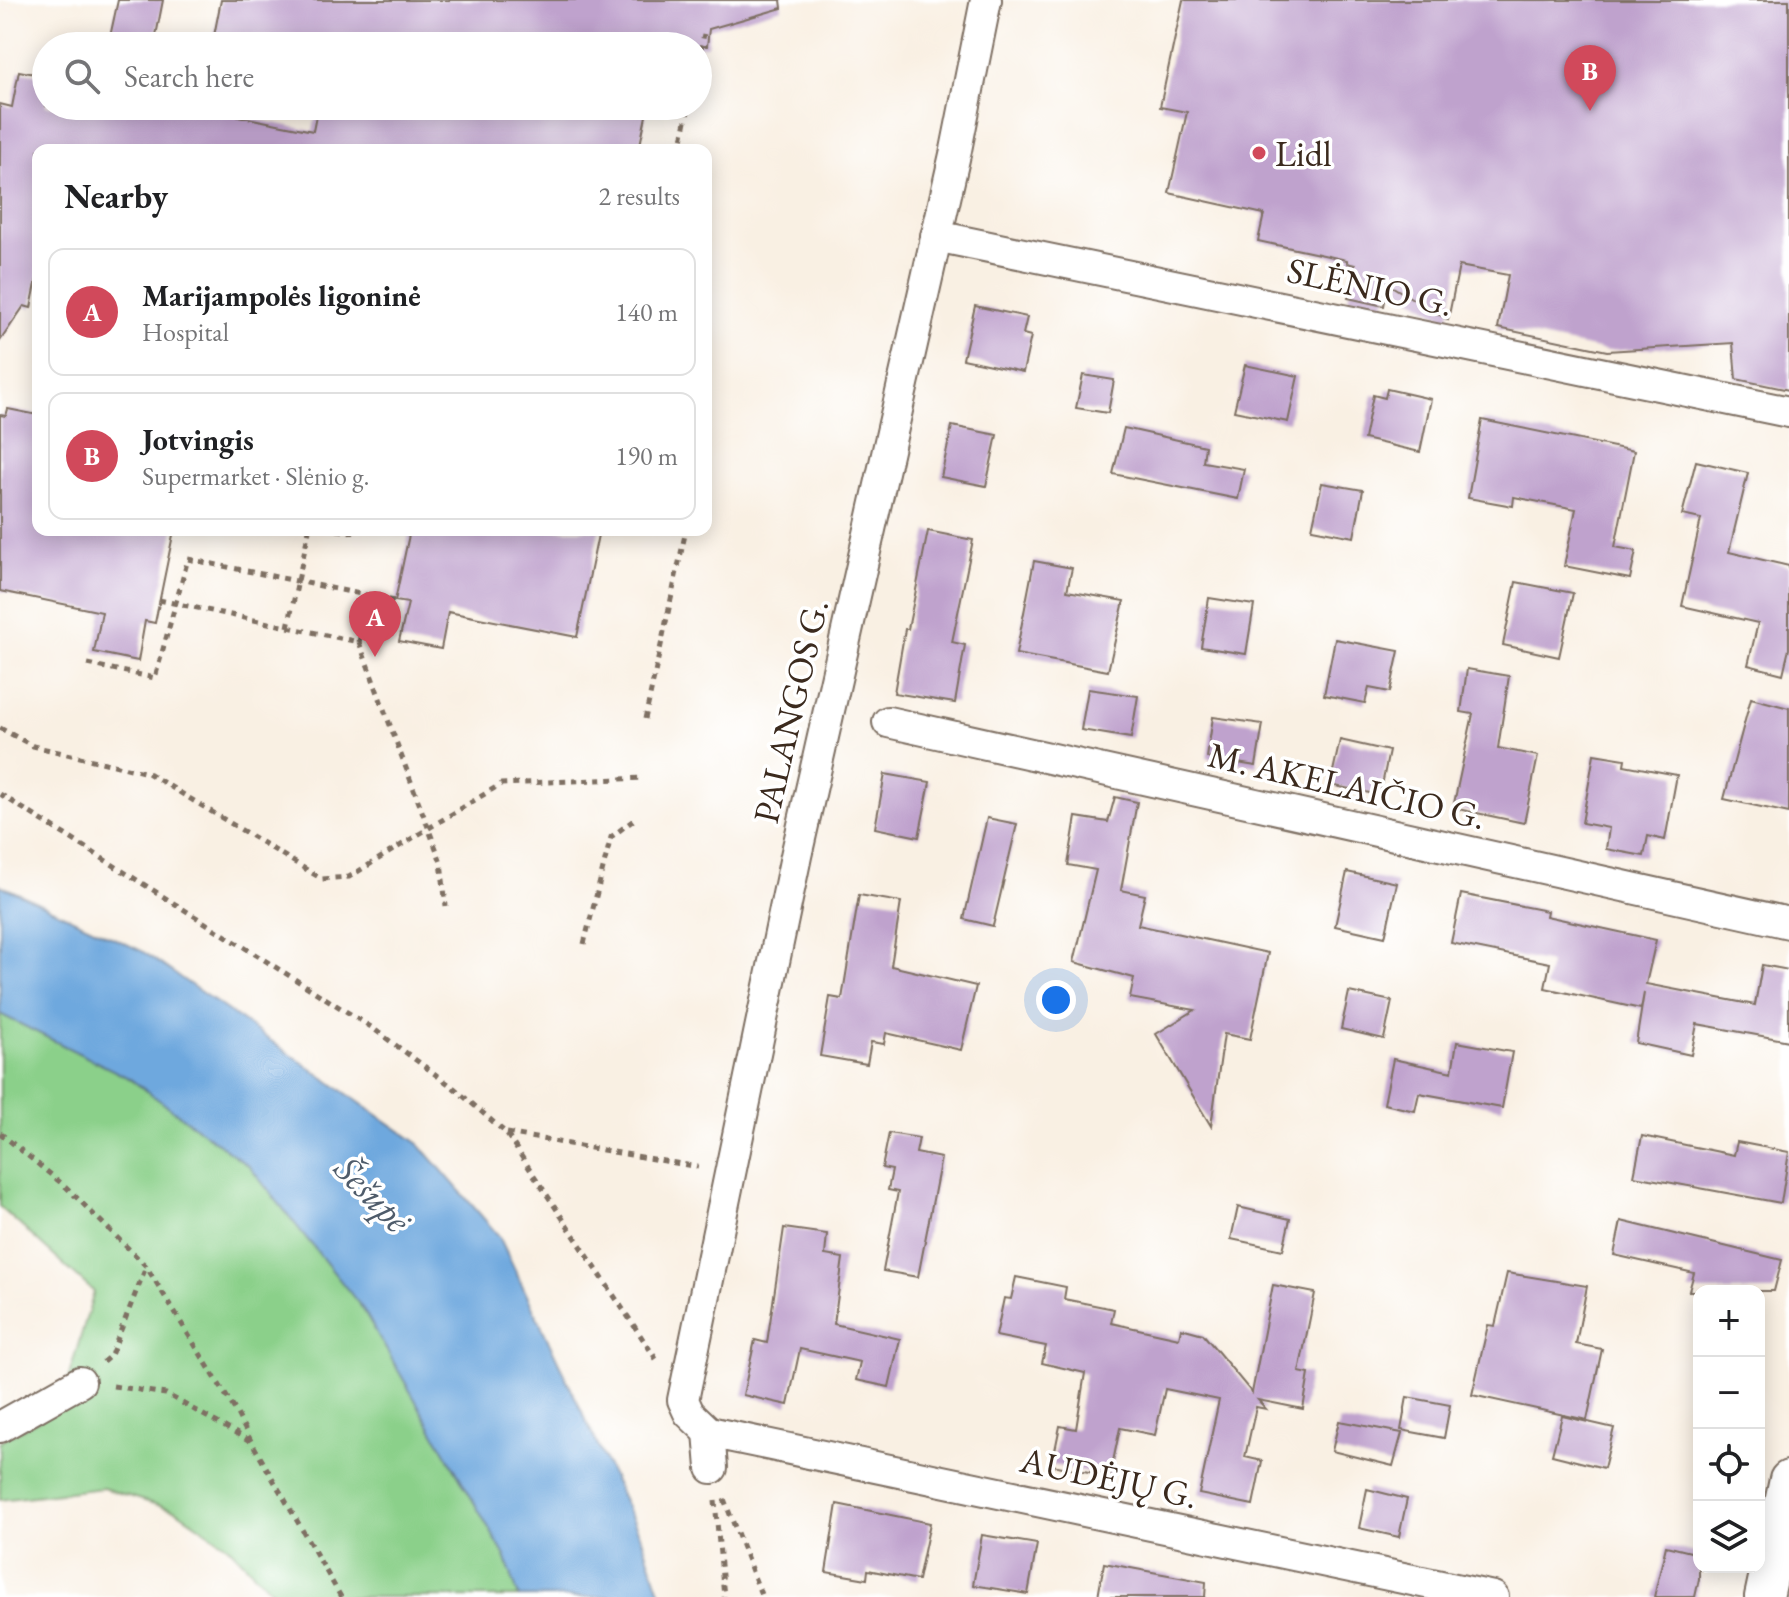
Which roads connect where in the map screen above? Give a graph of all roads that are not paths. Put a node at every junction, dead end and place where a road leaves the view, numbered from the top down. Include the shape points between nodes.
1 (986, 0) edge
2 (936, 236) junction
3 (1789, 412) edge
4 (888, 722) dead end
5 (1789, 923) edge
6 (80, 1382) road end
7 (0, 1427) edge
8 (709, 1432) junction
9 (712, 1468) road end
10 (1789, 1480) edge
11 (1493, 1597) edge
12 (1764, 1597) edge

1 - 2 street, PALANGOS G.
2 - 3 street, SLĖNIO G.
2 - 8 street, PALANGOS G. via 796,856 683,1400
4 - 5 street, M. AKELAIČIO G.
6 - 7 street
8 - 9 street
8 - 11 street, AUDĖJŲ G.
10 - 12 street

